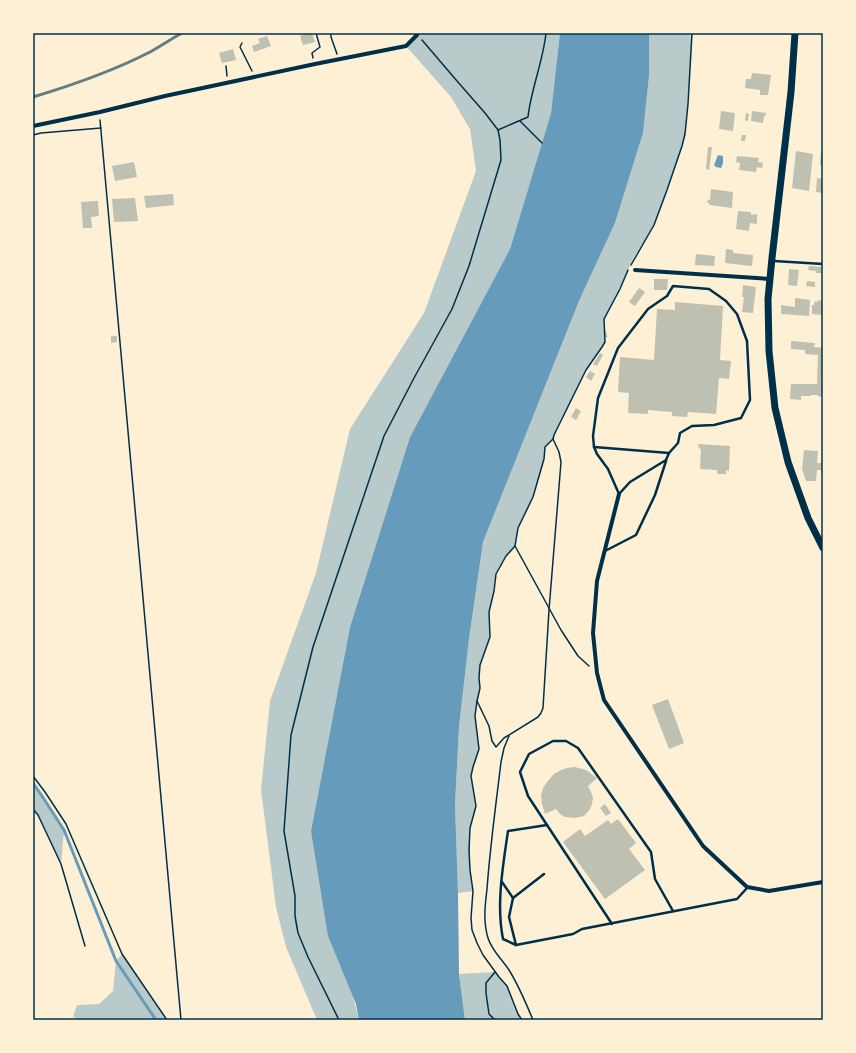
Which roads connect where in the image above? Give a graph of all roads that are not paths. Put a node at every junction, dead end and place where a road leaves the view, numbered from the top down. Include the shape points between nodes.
1 (796, 33) edge
2 (417, 34) edge
3 (33, 126) edge
4 (772, 261) junction
5 (823, 264) edge
6 (635, 270) dead end
7 (770, 279) junction
8 (594, 447) junction
9 (669, 453) junction
10 (666, 460) junction
11 (619, 494) junction
12 (823, 548) edge
13 (605, 551) junction
14 (547, 825) junction
15 (544, 874) dead end
16 (501, 881) junction
17 (823, 882) edge
18 (748, 887) junction
19 (513, 898) junction
20 (673, 911) junction
21 (612, 924) junction
22 (516, 945) junction

1 - 4 main road
2 - 3 street via 406,46
4 - 5 lane
4 - 7 main road
6 - 7 street
7 - 12 main road via 769,351 775,408 788,462 808,518
8 - 9 lane
8 - 9 lane via 598,398 618,348 648,309 667,296 673,286 709,289 726,301 737,314 746,341 750,400 741,418 714,425 692,426 680,432 678,443
8 - 11 lane via 608,469
9 - 10 lane
10 - 11 lane via 630,482
10 - 13 lane via 655,495 636,535
11 - 13 street
13 - 18 street via 597,581 593,633 597,673 604,700 703,846
14 - 16 lane via 508,831
14 - 20 lane via 528,796 520,772 528,754 553,740 566,741 578,748 651,852 655,879
14 - 21 lane
15 - 19 lane
16 - 19 lane
16 - 22 lane via 500,926 503,940
17 - 18 street via 768,891
18 - 20 lane via 737,899
19 - 22 lane via 509,917
20 - 21 lane
21 - 22 lane

